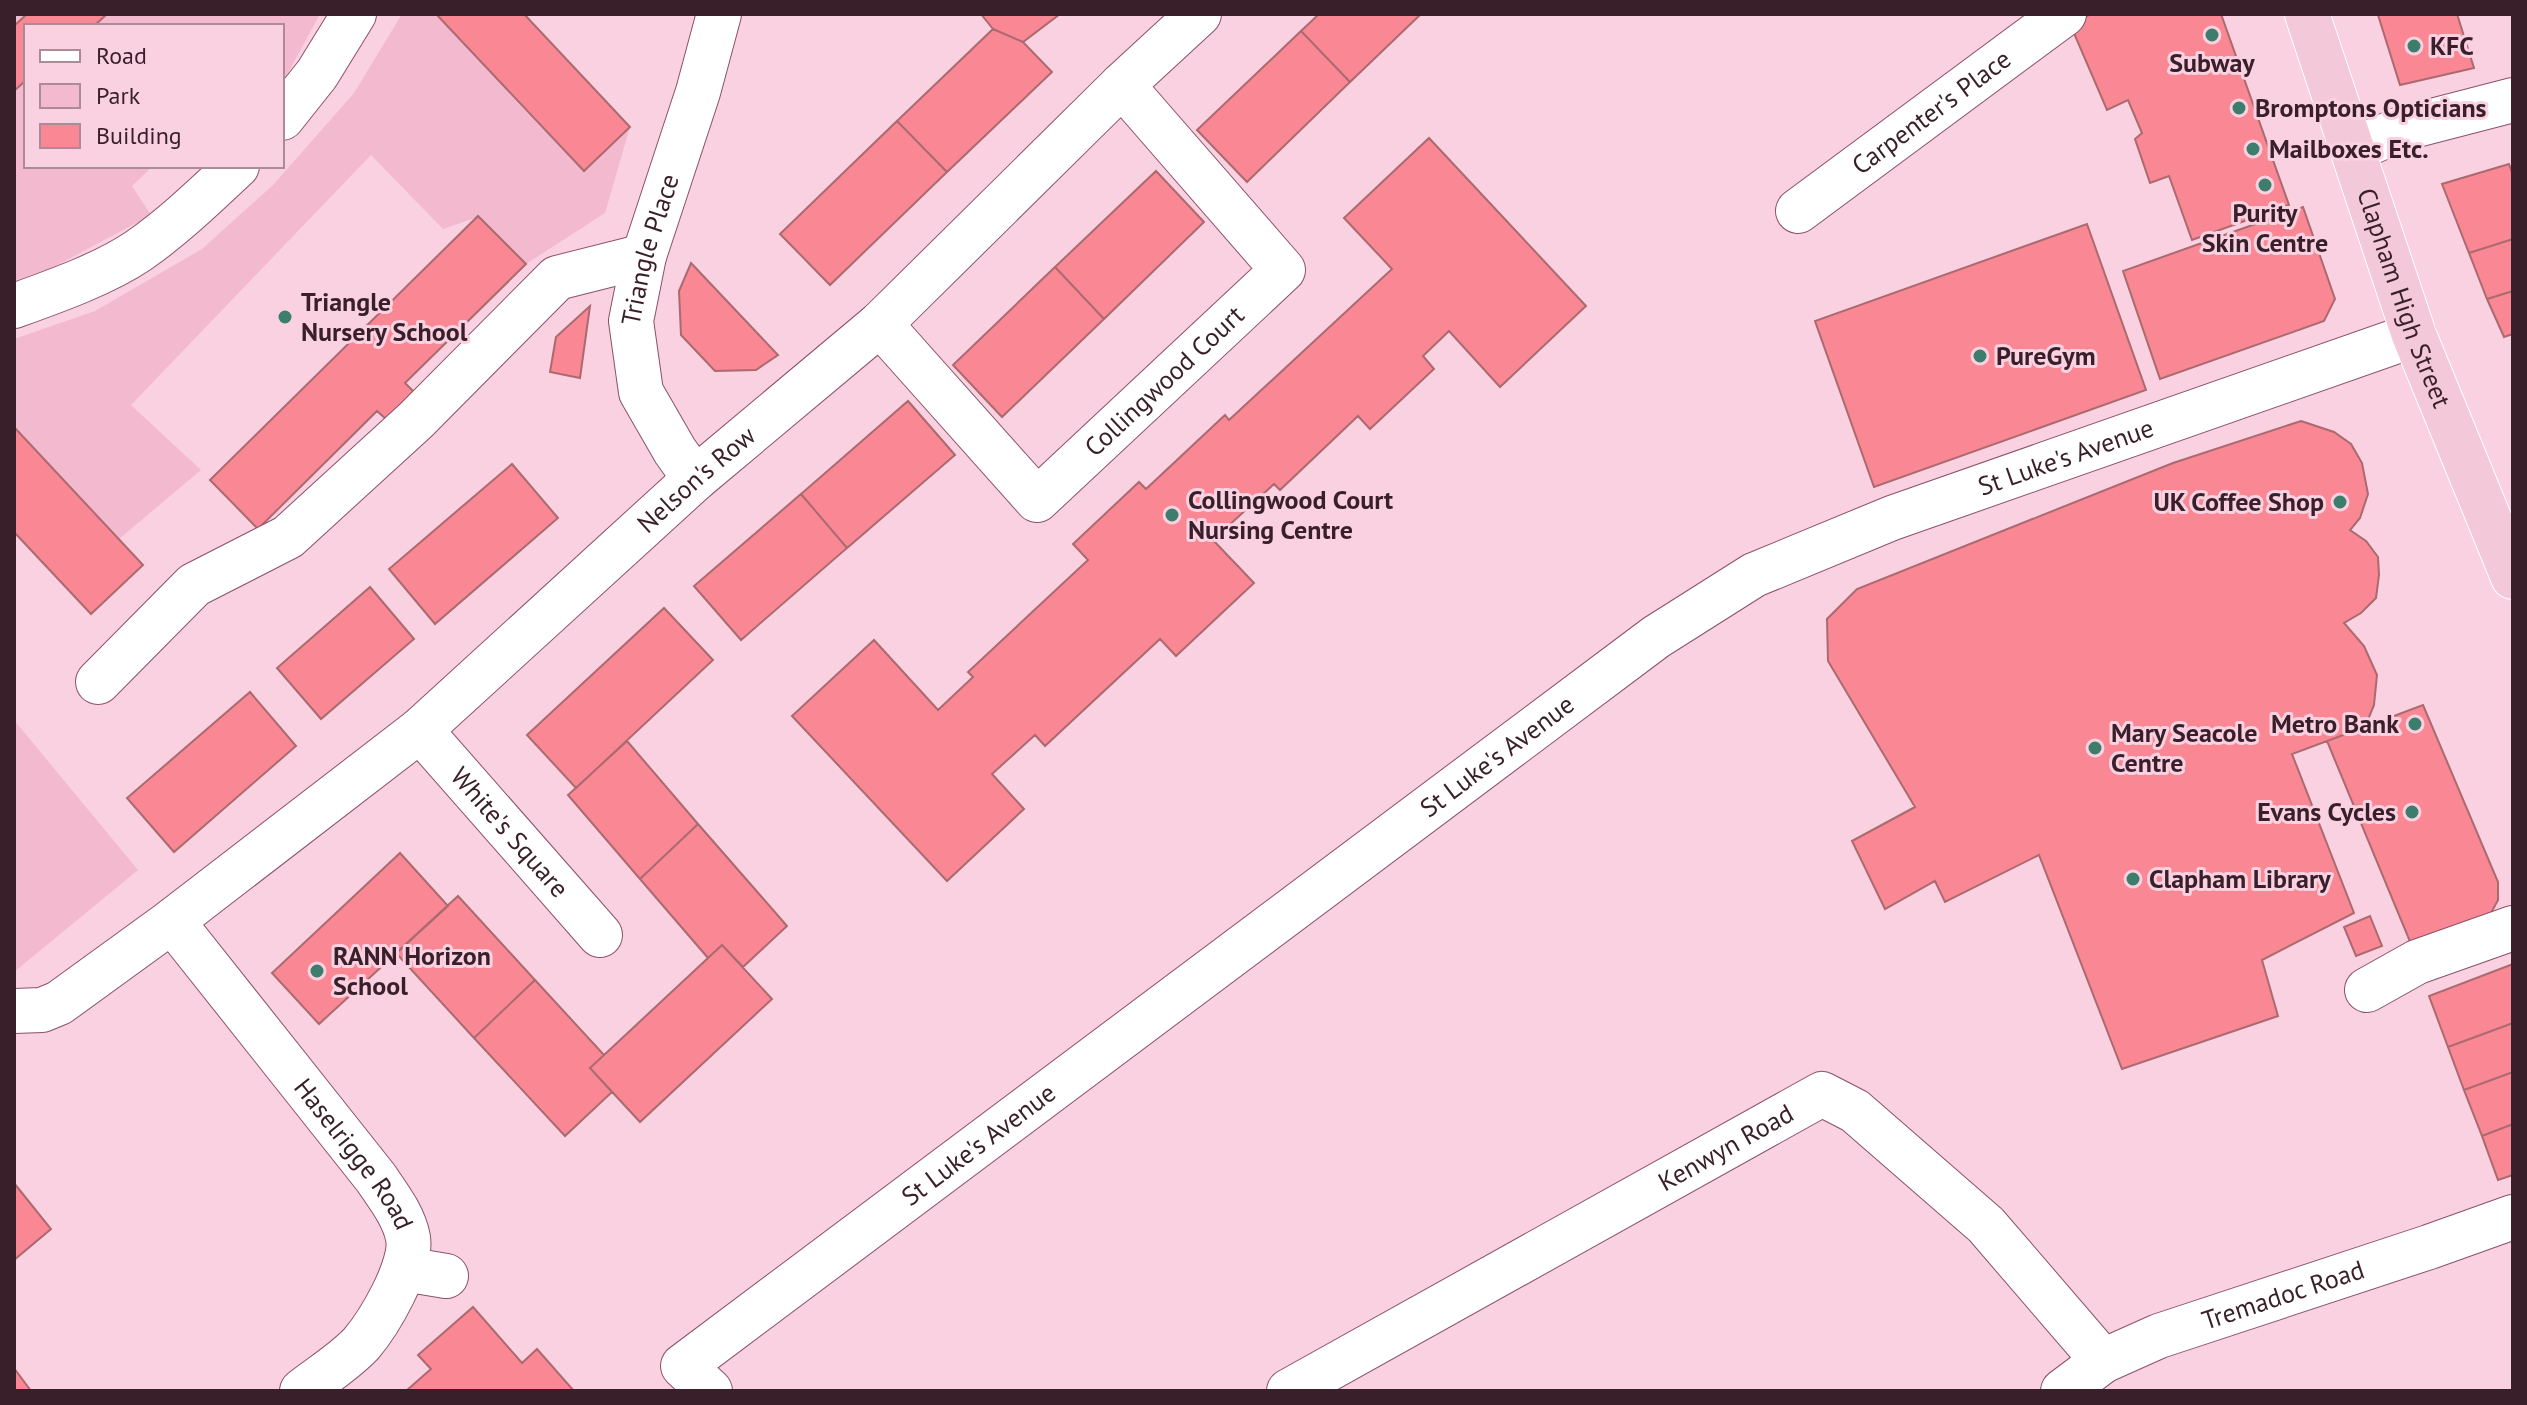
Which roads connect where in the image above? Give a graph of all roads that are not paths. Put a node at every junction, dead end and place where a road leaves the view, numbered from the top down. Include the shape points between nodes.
1 (354, 14) edge
2 (719, 14) edge
3 (1199, 14) edge
4 (2064, 14) edge
5 (2307, 14) edge
6 (1122, 85) junction
7 (2513, 100) edge
8 (284, 115) edge
9 (2353, 150) junction
10 (235, 168) edge
11 (1798, 211) dead end
12 (644, 256) junction
13 (14, 306) edge
14 (880, 324) junction
15 (2414, 335) junction
16 (695, 479) junction
17 (2513, 577) edge
18 (98, 682) dead end
19 (420, 730) junction
20 (172, 921) junction
21 (2513, 928) edge
22 (600, 935) dead end
23 (2367, 990) dead end
24 (14, 1011) edge
25 (2513, 1217) edge
26 (2103, 1361) junction
27 (697, 1378) edge
28 (302, 1391) edge
29 (1289, 1391) edge
30 (2063, 1391) edge

1 - 8 street
2 - 12 street, Triangle Place
3 - 6 street, Nelson's Row
4 - 11 street, Carpenter's Place
5 - 9 highway, Clapham High Street
6 - 14 street, Nelson's Row
6 - 14 street, Collingwood Court via 1283,270 1037,500
7 - 9 street via 2401,129
9 - 15 highway, Clapham High Street
10 - 13 street via 137,252
12 - 16 street, Triangle Place via 631,321 641,392
12 - 18 street via 557,278 416,420 288,537 194,585
14 - 16 street, Nelson's Row
15 - 17 highway, Clapham High Street
15 - 27 street, St Luke's Avenue via 1892,518 1754,575 1643,647
16 - 19 street, Nelson's Row
19 - 20 street, Nelson's Row
19 - 22 street, White's Square
20 - 24 street, Nelson's Row via 59,1003
20 - 28 street, Haselrigge Road via 376,1178 397,1209 425,1272 393,1296 361,1344
21 - 23 street via 2417,962
25 - 26 street, Tremadoc Road via 2159,1336
26 - 29 street, Kenwyn Road via 1986,1225 1855,1111 1822,1094
26 - 30 street, Tremadoc Road

